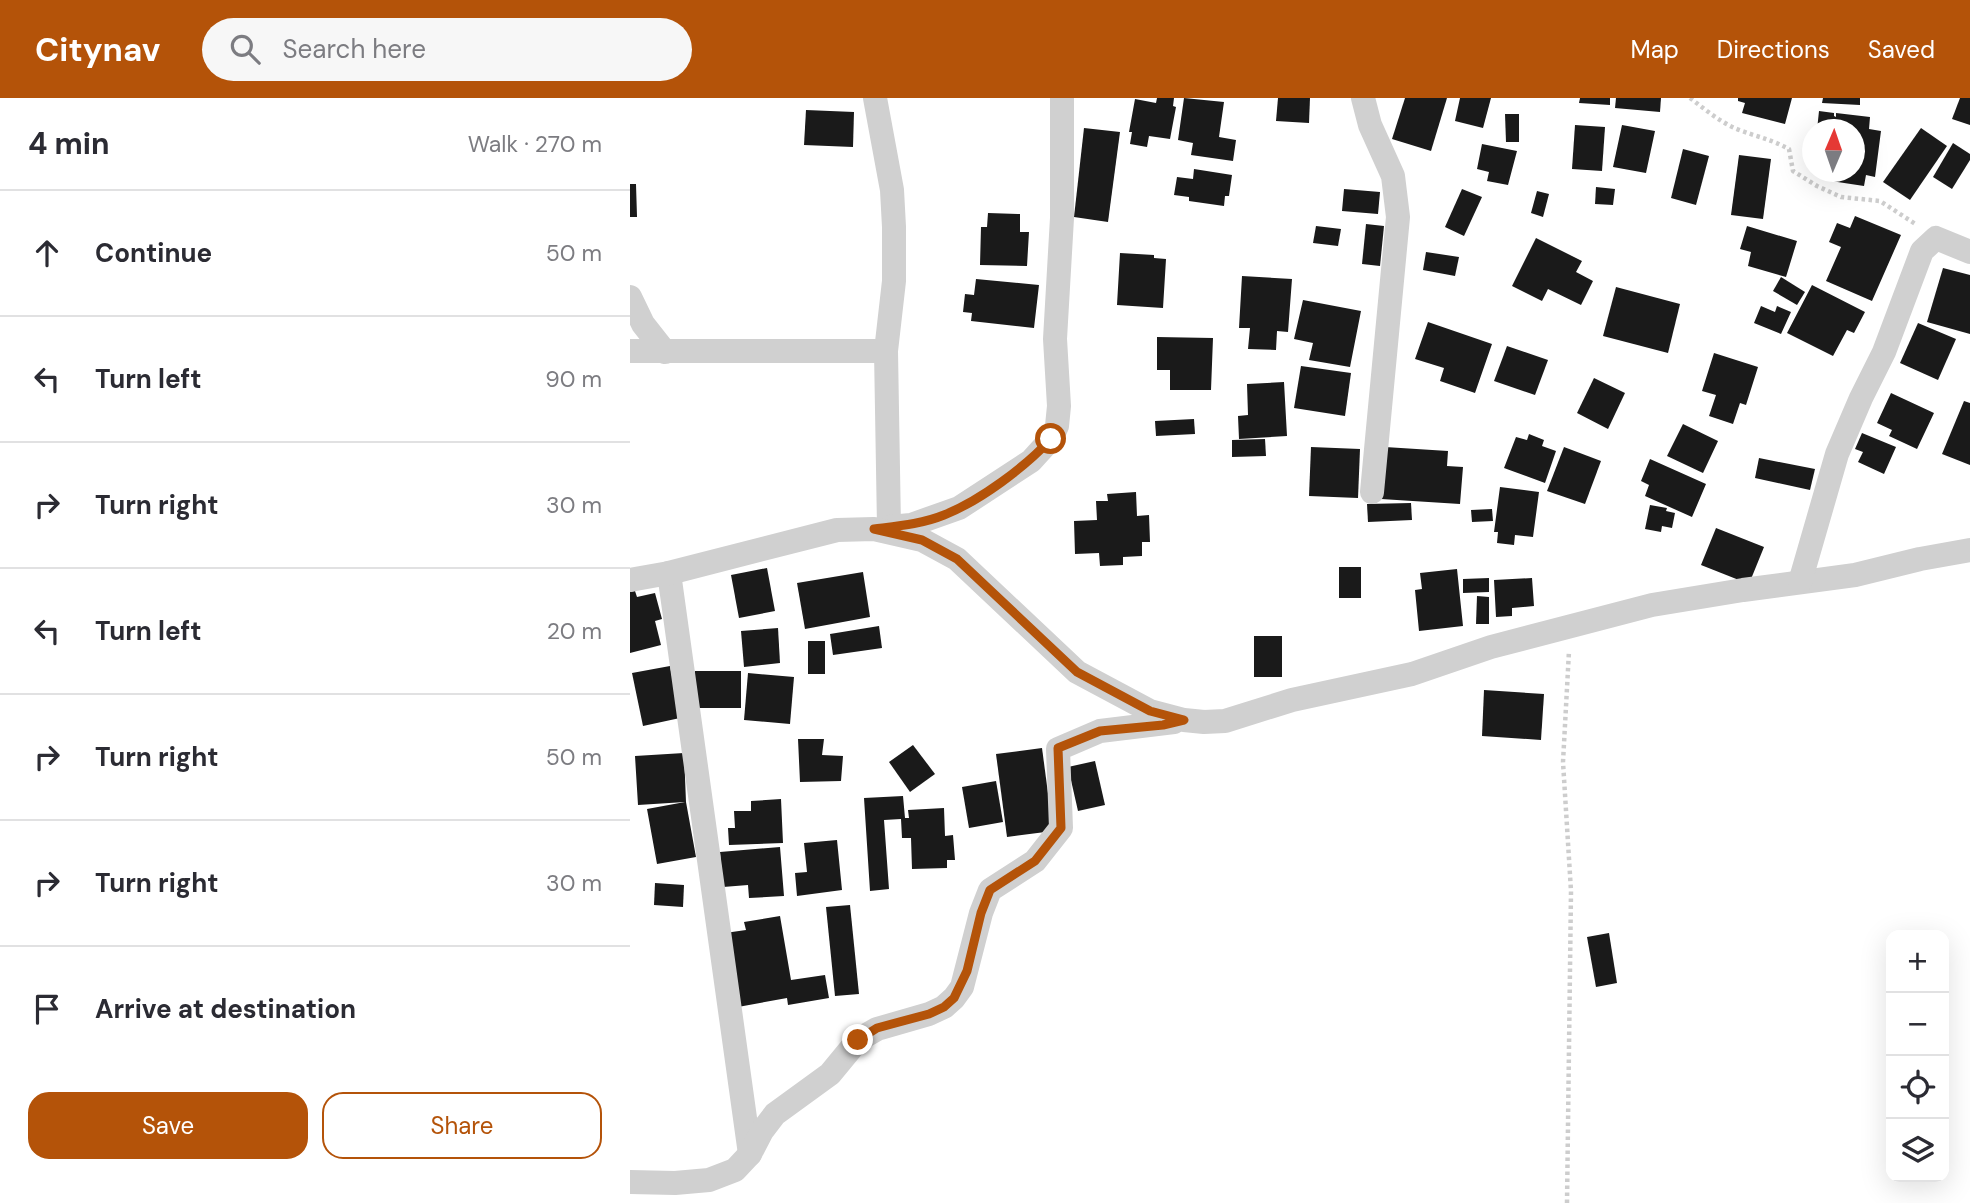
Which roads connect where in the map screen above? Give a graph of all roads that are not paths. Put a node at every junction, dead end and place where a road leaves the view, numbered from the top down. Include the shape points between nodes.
1 (875, 98) edge
2 (1062, 98) edge
3 (1363, 98) edge
4 (1970, 252) edge
5 (630, 297) edge
6 (630, 351) edge
7 (886, 351) junction
8 (665, 352) junction
9 (1372, 492) dead end
10 (882, 528) junction
11 (1970, 550) edge
12 (669, 573) junction
13 (630, 580) edge
14 (1800, 582) junction
15 (1184, 720) junction
16 (750, 1154) junction
17 (630, 1182) edge

1 - 7 street via 894,227
2 - 10 street via 1057,426 1031,461 959,508 911,525
3 - 9 street via 1393,176 1398,217
4 - 14 street via 1936,239 1922,251 1884,352 1837,454
5 - 8 street via 643,324
6 - 8 street
7 - 8 street
7 - 10 street
10 - 12 street via 837,530
10 - 15 street via 922,540 957,559 1077,672 1150,711
11 - 14 street
12 - 13 street
12 - 16 street
14 - 15 street via 1652,605 1491,647 1412,674 1292,700 1225,721
15 - 16 street via 1100,731 1058,748 1061,828 1035,861 990,890 967,971 954,998 929,1014 877,1028 858,1040 830,1074 775,1114
16 - 17 street via 735,1170 709,1180

